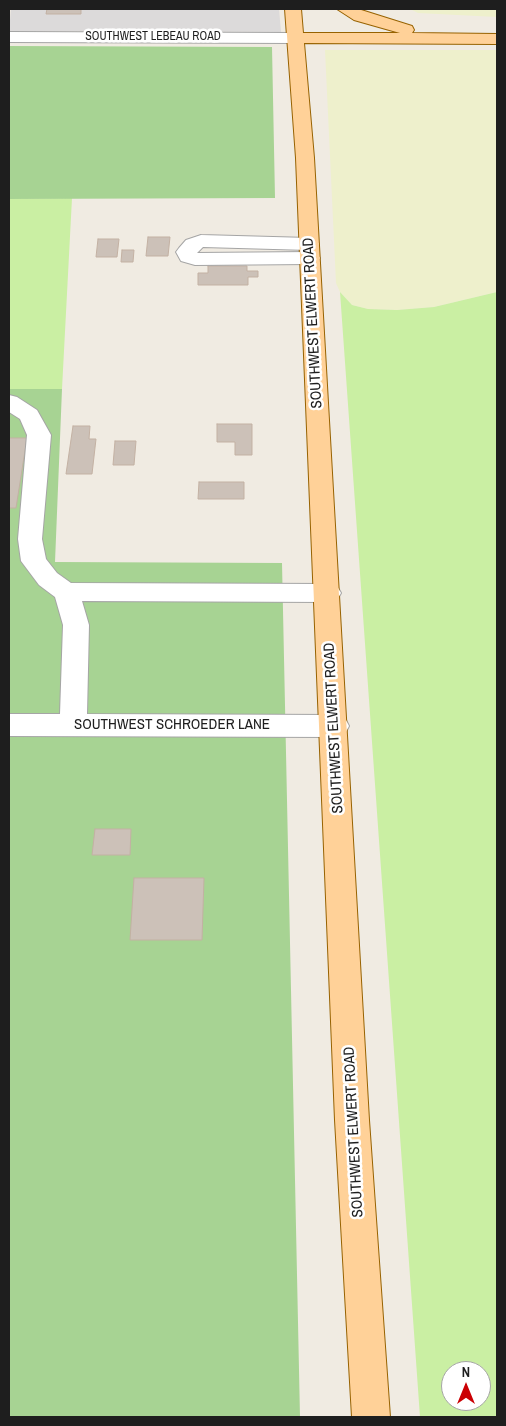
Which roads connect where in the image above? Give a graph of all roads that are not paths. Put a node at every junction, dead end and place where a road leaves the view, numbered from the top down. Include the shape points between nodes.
1 (293, 9) edge
2 (308, 9) edge
3 (345, 9) edge
4 (296, 34) junction
5 (9, 37) edge
6 (479, 39) junction
7 (497, 39) edge
8 (9, 402) edge
9 (66, 592) junction
10 (328, 593) junction
11 (9, 725) edge
12 (73, 725) junction
13 (335, 726) junction
14 (371, 1417) edge

1 - 4 main road, SOUTHWEST ELWERT ROAD
2 - 4 main road
3 - 6 main road via 406,30
4 - 5 street, SOUTHWEST LEBEAU ROAD
4 - 6 main road
4 - 10 main road, SOUTHWEST ELWERT ROAD
6 - 7 main road
8 - 9 street via 29,415 39,435 30,539 34,560 48,579
9 - 10 street
9 - 12 street via 76,625
10 - 13 main road, SOUTHWEST ELWERT ROAD
11 - 12 street, SOUTHWEST SCHROEDER LANE
12 - 13 street, SOUTHWEST SCHROEDER LANE
13 - 14 main road, SOUTHWEST ELWERT ROAD via 352,1120

